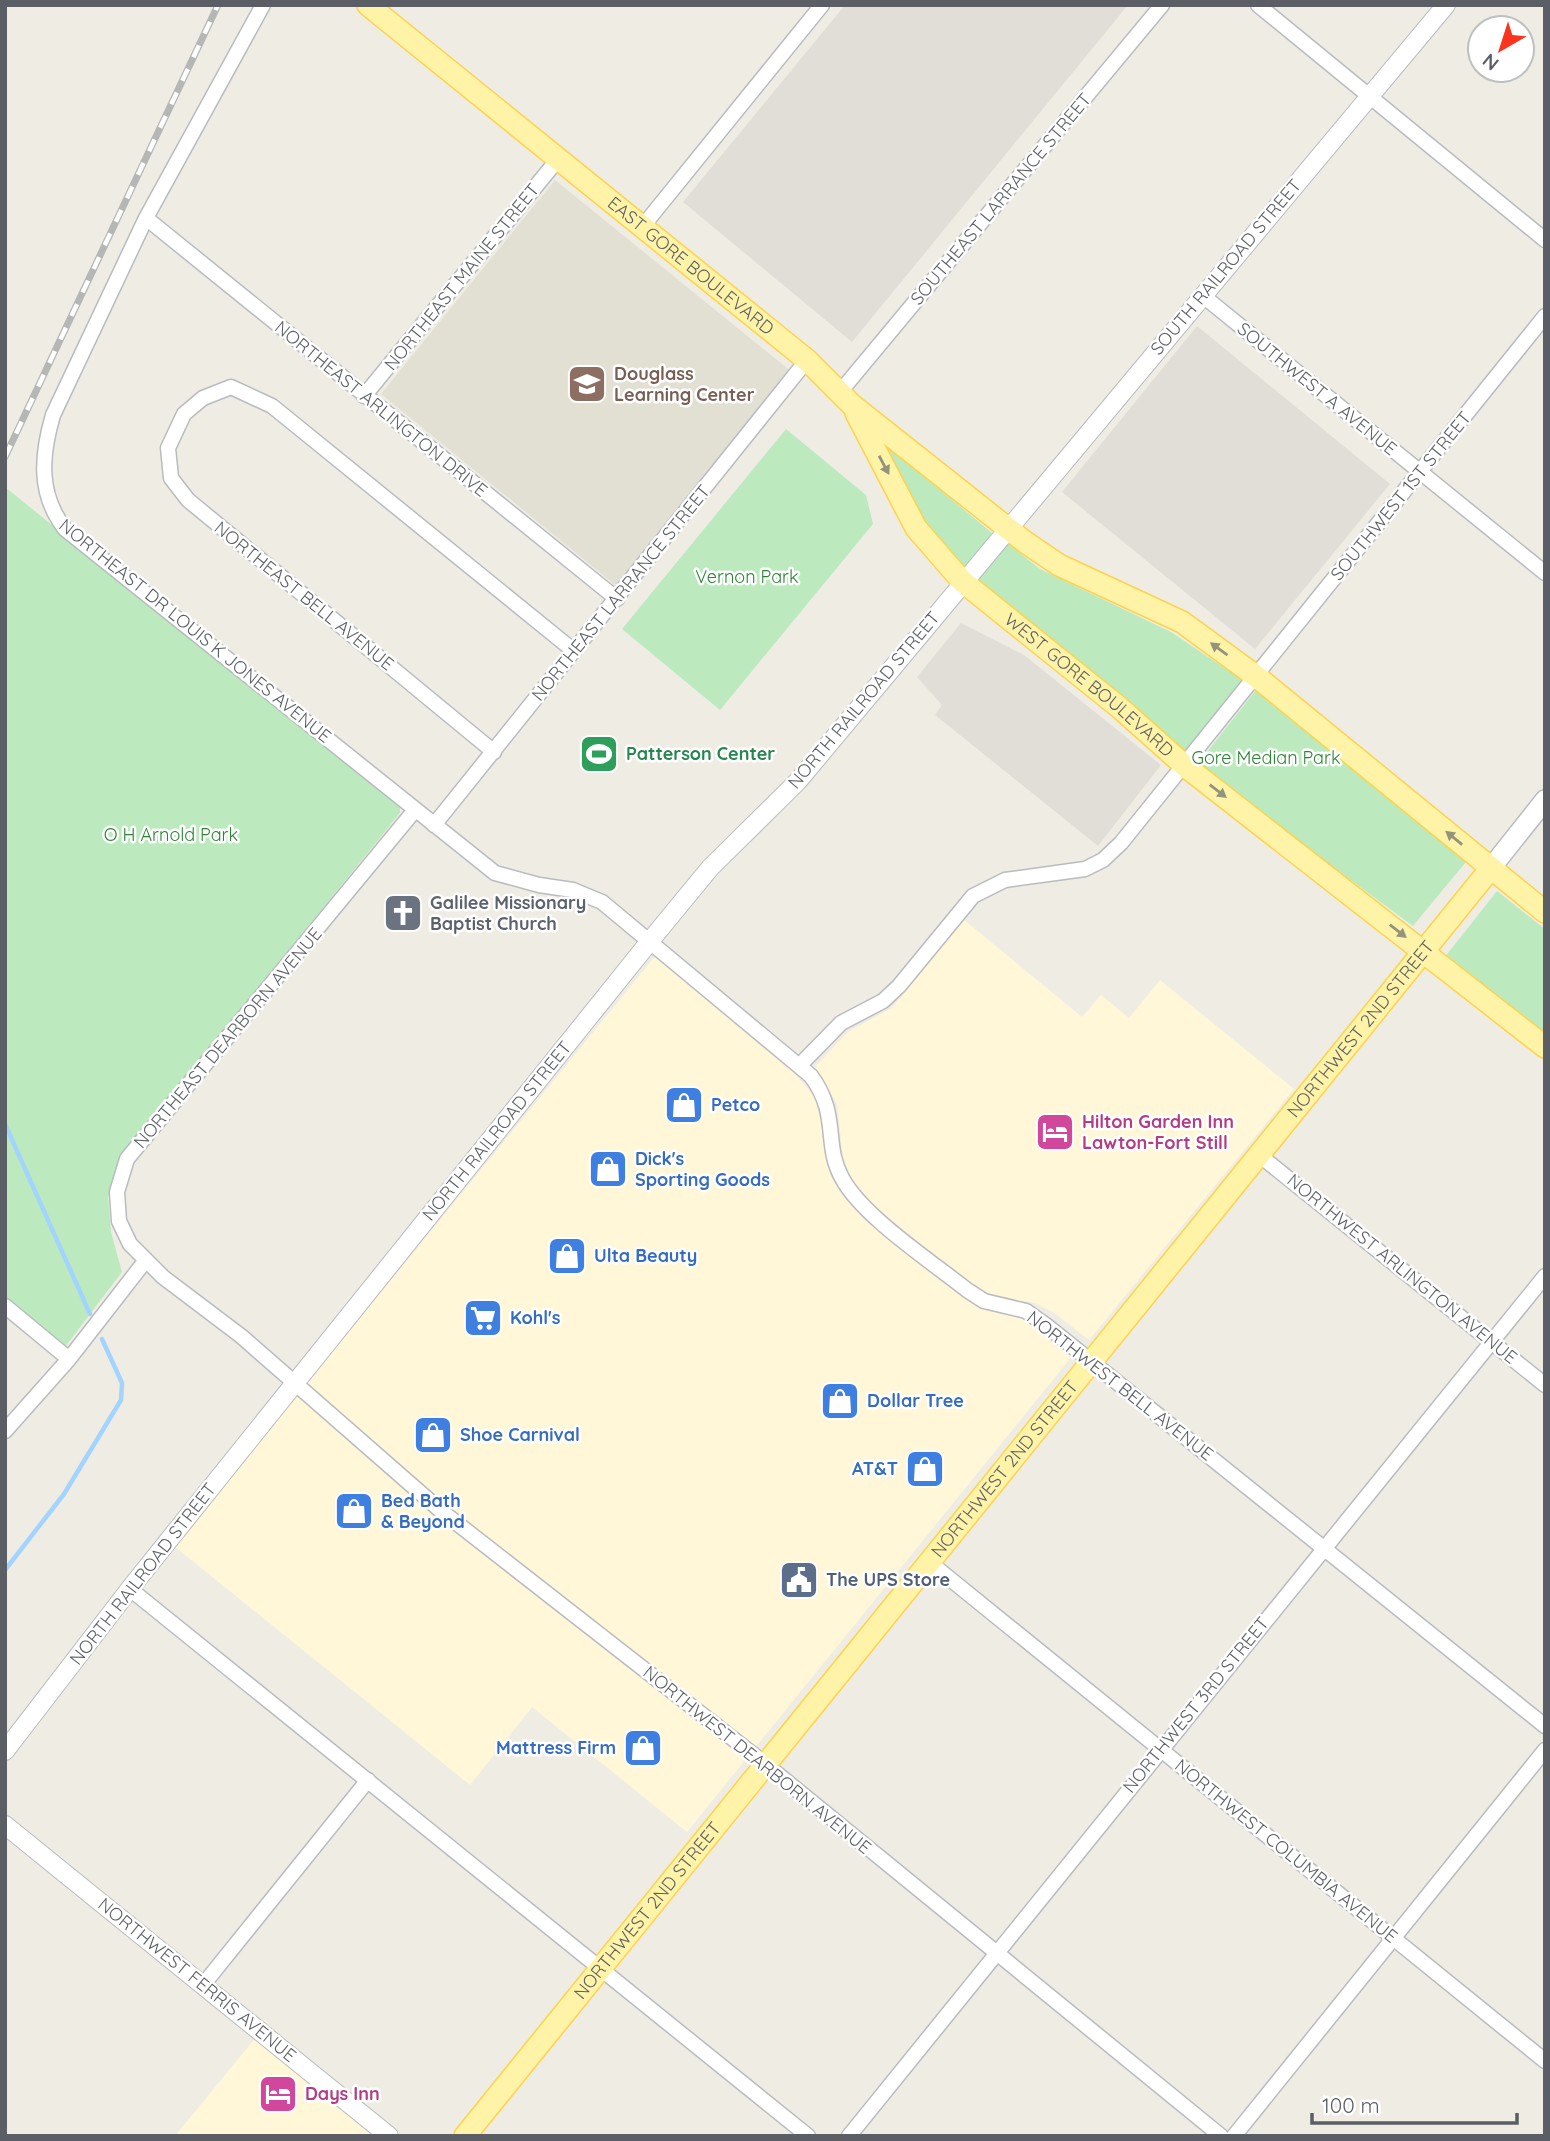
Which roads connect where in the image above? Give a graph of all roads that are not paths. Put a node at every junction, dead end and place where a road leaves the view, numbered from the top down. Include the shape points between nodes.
1 (263, 5) edge
2 (368, 5) edge
3 (822, 5) edge
4 (1162, 5) edge
5 (1258, 5) edge
6 (1446, 5) edge
7 (1369, 96) junction
8 (559, 158) junction
9 (146, 218) junction
10 (643, 226) junction
11 (1545, 240) edge
12 (1202, 295) junction
13 (1545, 316) edge
14 (807, 360) junction
15 (364, 396) junction
16 (846, 398) junction
17 (1420, 472) junction
18 (1009, 529) junction
19 (1545, 573) edge
20 (962, 581) junction
21 (617, 599) junction
22 (574, 651) junction
23 (1257, 677) junction
24 (494, 752) junction
25 (1185, 766) junction
26 (1545, 800) edge
27 (415, 810) junction
28 (434, 825) junction
29 (1491, 868) junction
30 (1545, 912) edge
31 (650, 941) junction
32 (1422, 950) junction
33 (1545, 1047) edge
34 (800, 1065) junction
35 (1258, 1154) junction
36 (146, 1260) junction
37 (1545, 1276) edge
38 (5, 1306) edge
39 (1491, 1341) junction
40 (69, 1359) junction
41 (1092, 1361) junction
42 (294, 1384) junction
43 (1545, 1385) edge
44 (5, 1431) edge
45 (1323, 1547) junction
46 (928, 1561) junction
47 (130, 1589) junction
48 (1545, 1726) edge
49 (1161, 1749) junction
50 (1545, 1750) edge
51 (5, 1751) edge
52 (764, 1763) junction
53 (368, 1780) junction
54 (5, 1825) edge
55 (1393, 1938) junction
56 (996, 1954) junction
57 (600, 1967) junction
58 (204, 1985) junction
59 (1545, 2061) edge
60 (389, 2136) edge
61 (465, 2136) edge
62 (808, 2136) edge
63 (849, 2136) edge
64 (1222, 2136) edge
65 (1234, 2136) edge

1 - 9 street, NORTHEAST DR LOUIS K JONES AVENUE
2 - 8 main road, EAST GORE BOULEVARD
3 - 10 street
4 - 16 street, SOUTHEAST LARRANCE STREET
5 - 7 street
6 - 7 street, SOUTH RAILROAD STREET
7 - 11 street
7 - 12 street, SOUTH RAILROAD STREET
8 - 10 main road, EAST GORE BOULEVARD
8 - 15 street, NORTHEAST MAINE STREET
9 - 15 street, NORTHEAST ARLINGTON DRIVE
9 - 27 street, NORTHEAST DR LOUIS K JONES AVENUE via 53,415 43,467 52,511 65,528
10 - 14 main road, EAST GORE BOULEVARD
12 - 17 street, SOUTHWEST A AVENUE
12 - 18 street, SOUTH RAILROAD STREET
13 - 17 street, SOUTHWEST 1ST STREET
14 - 16 main road, EAST GORE BOULEVARD
14 - 21 street, NORTHEAST LARRANCE STREET
15 - 21 street, NORTHEAST ARLINGTON DRIVE
16 - 18 main road, EAST GORE BOULEVARD
16 -> 20 main road, WEST GORE BOULEVARD via 916,528
17 - 19 street, SOUTHWEST A AVENUE
17 - 23 street, SOUTHWEST 1ST STREET
18 - 20 street, NORTH RAILROAD STREET
23 -> 18 main road via 1182,622 1059,565
20 - 25 main road, WEST GORE BOULEVARD
20 - 31 street, NORTH RAILROAD STREET via 798,781 710,868
21 - 22 street, NORTHEAST LARRANCE STREET
22 - 24 street, NORTHEAST LARRANCE STREET
22 - 24 street, NORTHEAST BELL AVENUE via 272,406 231,387 203,398 184,414 168,448 172,478 188,500
23 - 25 street, SOUTHWEST 1ST STREET
29 -> 23 main road
24 - 28 street, NORTHEAST LARRANCE STREET
25 -> 32 main road, WEST GORE BOULEVARD
25 - 34 street, SOUTHWEST 1ST STREET via 1103,860 1077,871 1005,880 973,896 883,1001 841,1023
26 - 29 main road
27 - 28 street
27 - 36 street, NORTHEAST DEARBORN AVENUE via 127,1159 117,1192 119,1221 130,1244
28 - 31 street via 495,873 573,890 602,902
29 - 30 main road
29 - 32 main road, NORTHWEST 2ND STREET
31 - 34 street, NORTHWEST BELL AVENUE
31 - 42 street, NORTH RAILROAD STREET
32 - 33 main road, WEST GORE BOULEVARD
32 - 35 main road, NORTHWEST 2ND STREET
34 - 41 street, NORTHWEST BELL AVENUE via 822,1091 841,1177 862,1203 967,1290 984,1301 1026,1311
35 - 39 street, NORTHWEST ARLINGTON AVENUE
35 - 41 main road, NORTHWEST 2ND STREET
36 - 40 street
36 - 42 street, NORTHEAST DEARBORN AVENUE
37 - 39 street, NORTHWEST 3RD STREET
38 - 40 street
39 - 43 street, NORTHWEST ARLINGTON AVENUE
39 - 45 street, NORTHWEST 3RD STREET
40 - 44 street
41 - 45 street, NORTHWEST BELL AVENUE
41 - 46 main road, NORTHWEST 2ND STREET
42 - 47 street, NORTH RAILROAD STREET
42 - 52 street, NORTHWEST DEARBORN AVENUE via 440,1510
45 - 48 street, NORTHWEST BELL AVENUE
45 - 49 street, NORTHWEST 3RD STREET
46 - 49 street, NORTHWEST COLUMBIA AVENUE
46 - 52 main road, NORTHWEST 2ND STREET
47 - 51 street, NORTH RAILROAD STREET
47 - 53 street
49 - 55 street, NORTHWEST COLUMBIA AVENUE
49 - 56 street, NORTHWEST 3RD STREET
50 - 55 street
52 - 56 street, NORTHWEST DEARBORN AVENUE
52 - 57 main road, NORTHWEST 2ND STREET
53 - 57 street
53 - 58 street
54 - 58 street, NORTHWEST FERRIS AVENUE
55 - 59 street, NORTHWEST COLUMBIA AVENUE
55 - 65 street
56 - 63 street, NORTHWEST 3RD STREET
56 - 64 street, NORTHWEST DEARBORN AVENUE
57 - 61 main road, NORTHWEST 2ND STREET
57 - 62 street
58 - 60 street, NORTHWEST FERRIS AVENUE

